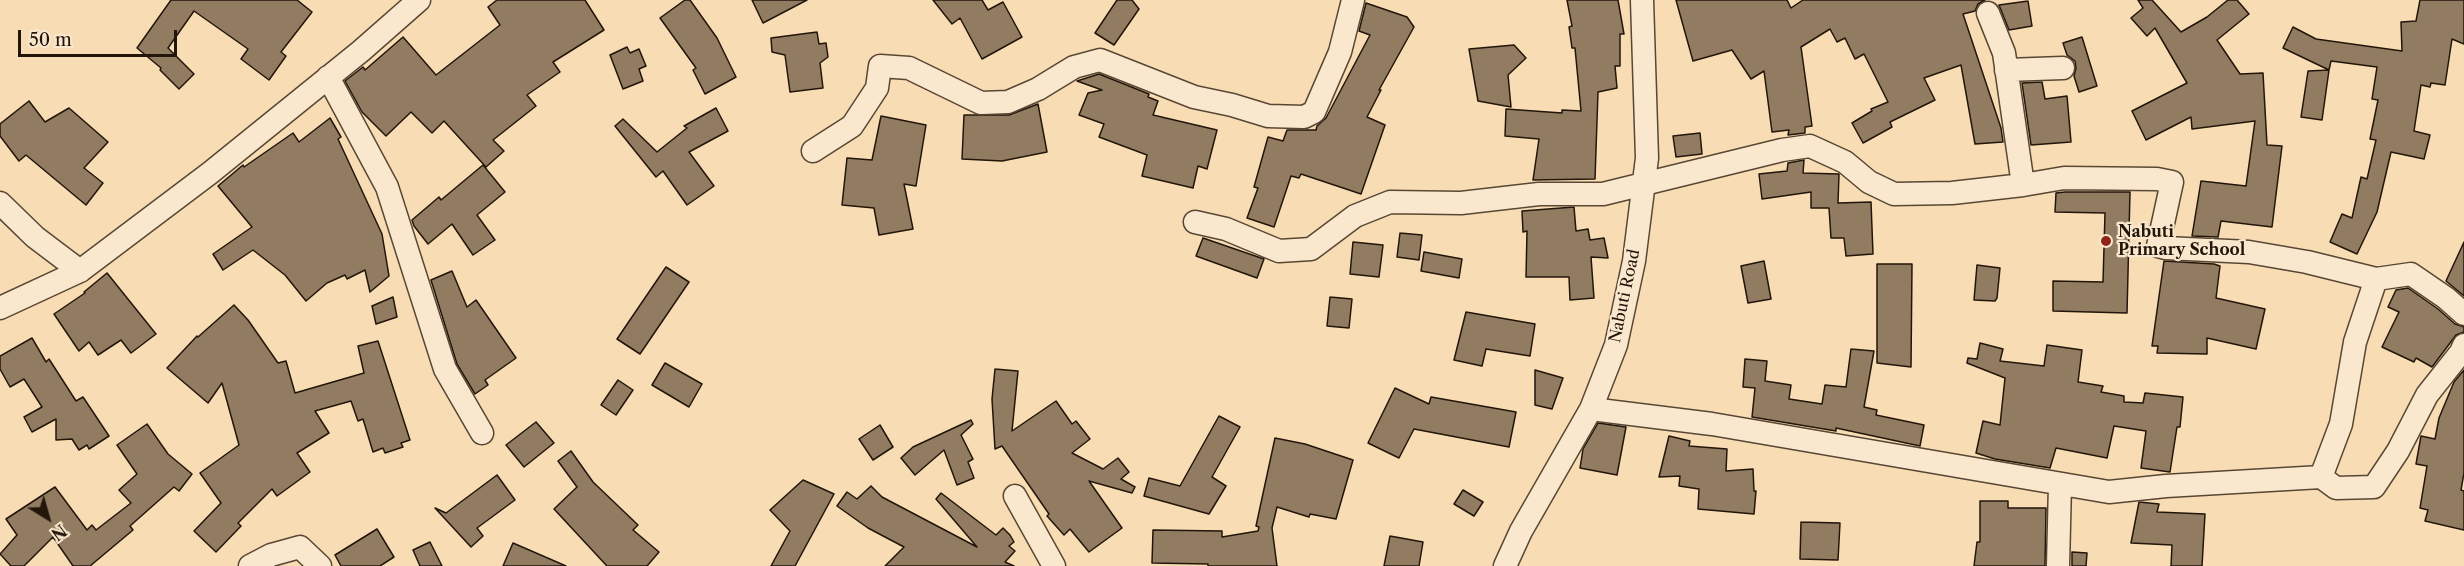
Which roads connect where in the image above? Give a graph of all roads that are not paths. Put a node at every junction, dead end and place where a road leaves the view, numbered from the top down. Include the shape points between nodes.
1 (419, 0) edge
2 (1353, 0) edge
3 (1642, 0) edge
4 (1988, 13) dead end
5 (2063, 68) dead end
6 (2006, 70) junction
7 (328, 77) junction
8 (813, 151) dead end
9 (1644, 184) junction
10 (2023, 185) junction
11 (0, 203) edge
12 (1195, 222) dead end
13 (80, 271) junction
14 (2376, 279) junction
15 (0, 308) edge
16 (2464, 314) edge
17 (2464, 345) edge
18 (1591, 409) junction
19 (482, 433) dead end
20 (2322, 477) junction
21 (2060, 484) junction
22 (1015, 496) dead end
23 (250, 566) edge
24 (320, 566) edge
25 (1054, 566) edge
26 (1505, 566) edge
27 (2058, 566) edge

1 - 7 street
2 - 8 street via 1340,52 1314,112 1304,117 1268,116 1194,97 1100,60 1074,67 1008,102 981,103 909,68 880,66 877,88 852,126
3 - 9 street, Nabuti Road via 1647,158
4 - 6 street
5 - 6 street
6 - 10 street
7 - 13 street
7 - 19 street via 387,187 445,369
9 - 10 street via 1810,146 1845,162 1869,182 1894,194 1952,193
9 - 12 street via 1604,194 1539,194 1461,204 1390,202 1354,216 1311,249 1279,251 1226,229
9 - 18 street, Nabuti Road via 1634,261 1616,345
10 - 14 street via 2064,178 2172,182 2158,246 2249,252
11 - 13 street via 35,237
13 - 15 street
14 - 16 street via 2410,274
14 - 20 street via 2355,342 2341,424
17 - 20 street via 2427,395 2398,451 2373,487 2336,488
18 - 21 street via 1712,424
18 - 26 street, Nabuti Road
20 - 21 street via 2109,492
21 - 27 street
22 - 25 street
23 - 24 street via 300,547

